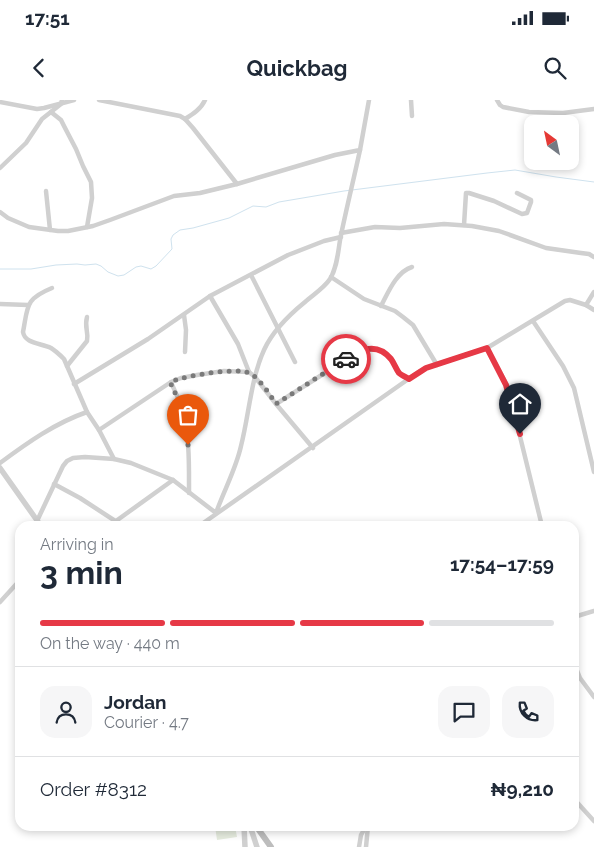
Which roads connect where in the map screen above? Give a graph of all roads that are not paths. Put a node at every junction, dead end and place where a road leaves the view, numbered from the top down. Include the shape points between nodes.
1 (74, 100) edge
2 (101, 100) edge
3 (205, 100) edge
4 (369, 100) edge
5 (411, 100) edge
6 (497, 100) edge
7 (0, 102) edge
8 (61, 102) edge
9 (594, 109) edge
10 (50, 112) junction
11 (412, 116) dead end
12 (185, 119) junction
13 (360, 150) junction
14 (0, 168) edge
15 (237, 184) junction
16 (46, 191) dead end
17 (517, 193) dead end
18 (0, 212) edge
19 (464, 225) junction
20 (87, 227) junction
21 (50, 230) junction
22 (341, 235) junction
23 (594, 257) edge
24 (412, 267) dead end
25 (251, 275) junction
26 (331, 277) junction
27 (52, 288) dead end
28 (594, 292) edge
29 (210, 296) junction
30 (0, 304) edge
31 (28, 305) junction
32 (586, 305) junction
33 (381, 306) junction
34 (594, 310) edge
35 (184, 315) junction
36 (88, 317) dead end
37 (532, 321) junction
38 (277, 328) junction
39 (487, 348) junction
40 (185, 352) dead end
41 (295, 362) dead end
42 (437, 365) junction
43 (67, 366) junction
44 (249, 372) junction
45 (255, 377) junction
46 (409, 379) junction
47 (170, 382) junction
48 (74, 384) junction
49 (276, 404) junction
50 (87, 412) junction
51 (99, 430) junction
52 (313, 448) junction
53 (592, 456) edge
54 (114, 458) junction
55 (0, 463) edge
56 (0, 468) edge
57 (594, 472) edge
58 (173, 480) junction
59 (54, 484) junction
60 (189, 493) junction
61 (216, 513) junction
62 (37, 521) edge
63 (40, 521) edge
64 (116, 521) joint
65 (206, 521) edge
66 (541, 521) edge
67 (15, 586) edge
68 (0, 602) edge
69 (594, 611) edge
70 (579, 616) edge
71 (579, 676) edge
72 (594, 698) edge
73 (579, 804) edge
74 (594, 821) edge
75 (244, 831) edge
76 (252, 831) edge
77 (260, 831) edge
78 (364, 831) edge
79 (367, 831) edge
80 (245, 847) edge
81 (257, 847) edge
82 (271, 847) edge
83 (360, 847) edge
84 (366, 847) edge

1 - 8 street
2 - 12 street
3 - 12 street
4 - 13 street
5 - 11 street
6 - 9 street via 503,107 529,112 563,113
7 - 8 street via 44,108
8 - 10 street
10 - 14 street via 26,143
10 - 20 street via 61,120 91,182
12 - 15 street
13 - 15 street
13 - 22 street
15 - 20 street via 174,196
16 - 21 street
17 - 19 street via 531,202 525,214 466,193
18 - 21 street via 29,227
19 - 22 street via 375,228
19 - 23 street via 499,231 546,248
20 - 21 street
22 - 25 street via 288,255
22 - 26 street
24 - 33 street via 402,272
25 - 29 street
25 - 38 street
26 - 33 street
26 - 38 street
27 - 31 street via 35,296
28 - 32 street
29 - 35 street
29 - 44 street via 238,344
30 - 31 street
31 - 43 street via 23,336 52,348
32 - 34 street
32 - 37 street via 565,301
33 - 42 street via 395,311 413,325
35 - 40 street
35 - 48 street
36 - 43 street via 85,325 87,341
37 - 39 street
37 - 53 street via 574,388
38 - 41 street
38 - 45 street via 263,351
39 - 42 street
39 - 66 street via 506,385
42 - 46 street
43 - 48 street
44 - 45 street
44 - 47 street via 197,374
45 - 49 street
45 - 61 street via 241,448
46 - 49 street via 400,374 386,354 367,349
46 - 52 street
47 - 51 street
47 - 60 street via 185,419
48 - 50 street
49 - 52 street
50 - 51 street
50 - 55 street via 37,437
51 - 54 street
52 - 61 street
53 - 57 street
54 - 58 street
54 - 59 street via 72,458 63,466
56 - 62 street
58 - 60 street
58 - 64 street
59 - 63 street
59 - 64 street
60 - 61 street
61 - 65 street
67 - 68 street
69 - 70 street
71 - 72 street
73 - 74 street
75 - 80 street
76 - 81 street
77 - 82 main road
78 - 83 street
79 - 84 street

